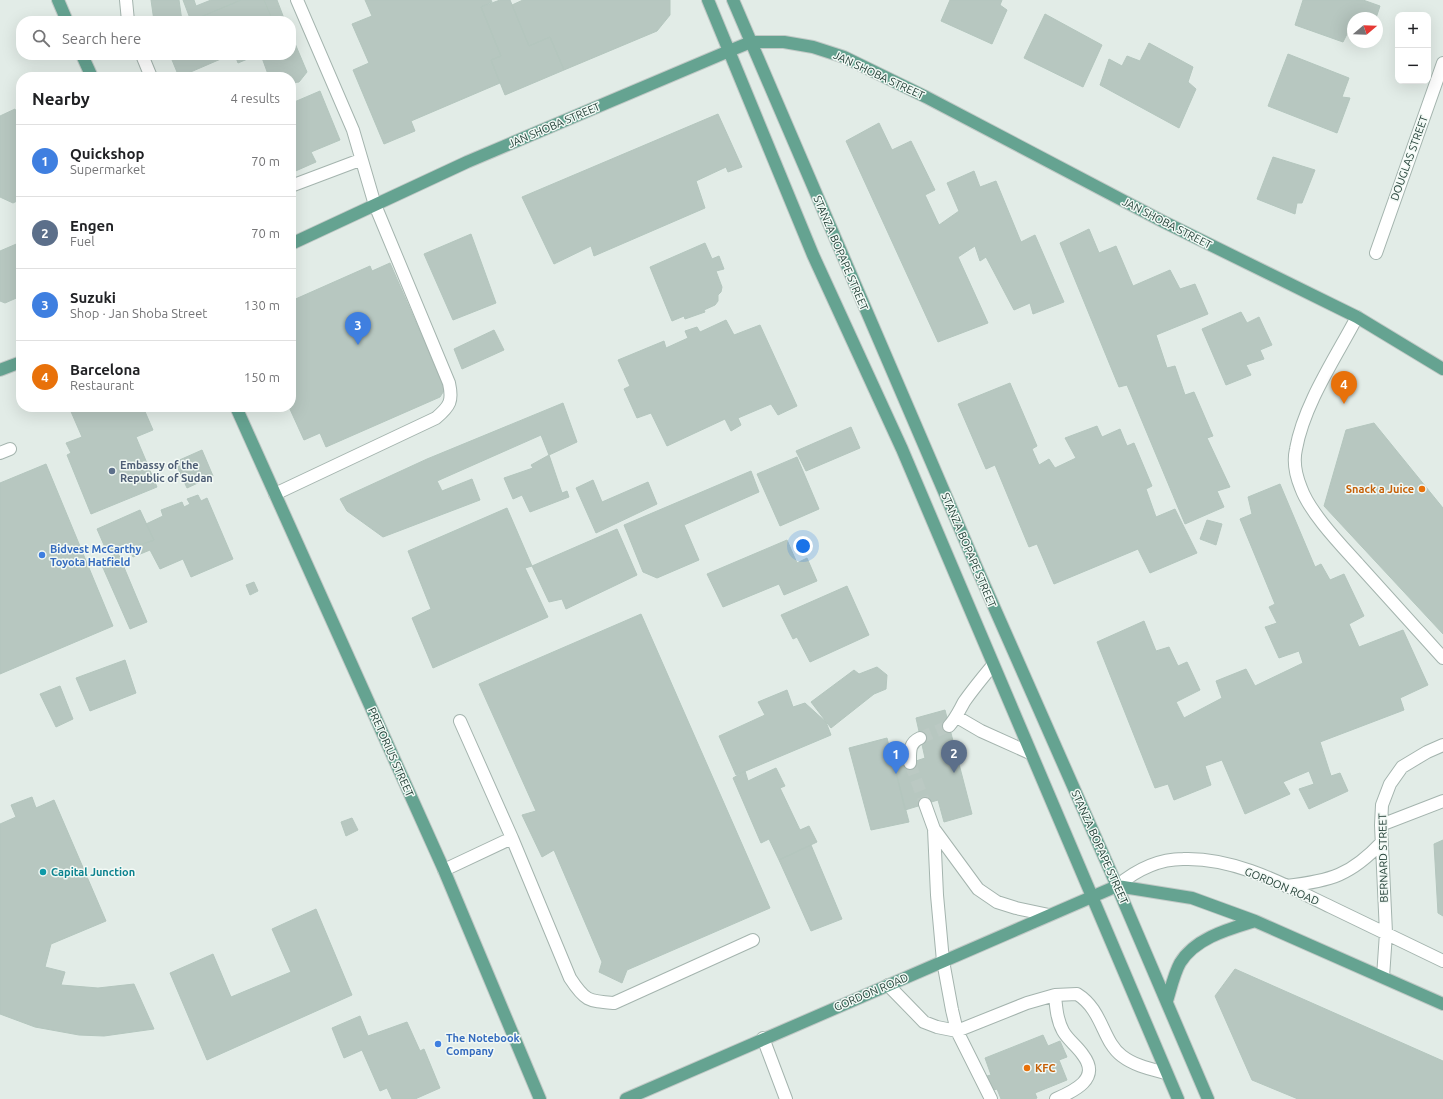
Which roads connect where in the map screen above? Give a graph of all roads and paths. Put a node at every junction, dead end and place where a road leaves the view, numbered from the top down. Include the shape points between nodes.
1 (58, 0) edge
2 (126, 0) edge
3 (297, 0) edge
4 (708, 0) edge
5 (733, 0) edge
6 (65, 16) edge
7 (128, 16) edge
8 (751, 42) junction
9 (729, 51) junction
10 (84, 60) edge
11 (144, 60) edge
12 (1443, 63) edge
13 (90, 72) edge
14 (149, 72) edge
15 (360, 160) junction
16 (296, 184) edge
17 (375, 205) junction
18 (296, 242) edge
19 (1376, 253) dead end
20 (1357, 317) junction
21 (16, 364) edge
22 (1443, 369) edge
23 (0, 370) edge
24 (238, 412) edge
25 (275, 494) junction
26 (1443, 658) edge
27 (993, 665) junction
28 (460, 721) dead end
29 (920, 738) tunnel mouth
30 (1443, 745) edge
31 (1030, 753) junction
32 (910, 763) tunnel mouth
33 (1443, 801) edge
34 (925, 804) tunnel mouth
35 (1381, 825) junction
36 (934, 829) junction
37 (512, 838) junction
38 (1382, 842) junction
39 (444, 870) junction
40 (1117, 886) junction
41 (1285, 886) junction
42 (1091, 897) junction
43 (1049, 916) junction
44 (1254, 921) junction
45 (1386, 933) junction
46 (753, 940) dead end
47 (944, 961) junction
48 (1443, 961) edge
49 (1383, 977) junction
50 (888, 985) junction
51 (1055, 995) junction
52 (1167, 1001) junction
53 (1443, 1004) edge
54 (957, 1031) junction
55 (763, 1038) junction
56 (1166, 1073) junction
57 (540, 1099) edge
58 (626, 1099) edge
59 (786, 1099) edge
60 (991, 1099) edge
61 (1056, 1099) edge
62 (1178, 1099) edge
63 (1208, 1099) edge

1 - 6 main road
2 - 7 street
3 - 15 street via 353,130
4 - 9 main road, STANZA BOPAPE STREET
5 - 8 main road, STANZA BOPAPE STREET
8 - 9 main road, JAN SHOBA STREET
8 - 20 main road, JAN SHOBA STREET via 806,45 844,57 926,96 1162,221
8 - 40 main road, STANZA BOPAPE STREET via 979,574
9 - 17 main road, JAN SHOBA STREET via 468,162
9 - 27 main road, STANZA BOPAPE STREET via 813,255 898,442
10 - 13 main road
11 - 14 street
12 - 19 street, DOUGLAS STREET
15 - 16 street
15 - 17 street
17 - 18 main road, JAN SHOBA STREET
17 - 25 street via 449,383 452,396 448,408 436,418
20 - 22 main road, JAN SHOBA STREET
20 - 26 street via 1301,428 1295,450 1297,474 1301,489 1335,538
21 - 23 main road
24 - 25 main road, PRETORIUS STREET
25 - 39 main road, PRETORIUS STREET
27 - 31 main road, STANZA BOPAPE STREET
27 - 31 street via 964,702 953,721
28 - 37 street
29 - 32 street via 912,742
30 - 35 street, BERNARD STREET via 1410,761 1397,772 1382,805
31 - 42 main road, STANZA BOPAPE STREET
33 - 35 street
34 - 36 street
35 - 38 street, BERNARD STREET
36 - 43 street via 969,878 988,897 1016,908
36 - 47 street
37 - 39 street
37 - 46 street via 570,978 579,992 591,1001 614,1003
38 - 41 street via 1345,873 1314,883
38 - 45 street, BERNARD STREET
39 - 57 main road, PRETORIUS STREET
40 - 41 street, GORDON ROAD via 1146,868 1182,858 1226,864 1251,871
40 - 42 main road, GORDON ROAD
40 - 44 main road via 1192,898
40 - 52 main road, STANZA BOPAPE STREET
41 - 45 street, GORDON ROAD
42 - 43 main road, GORDON ROAD
42 - 56 main road, STANZA BOPAPE STREET
43 - 47 main road, GORDON ROAD
44 - 49 main road
44 - 52 main road via 1218,933 1190,951 1175,975
45 - 48 street, GORDON ROAD
45 - 49 street, BERNARD STREET
47 - 50 main road, GORDON ROAD
47 - 54 street
49 - 53 main road
50 - 54 street via 924,1022
50 - 55 main road, GORDON ROAD
51 - 54 street
51 - 56 street via 1077,994 1084,998 1094,1009 1121,1056
51 - 61 street via 1063,1031 1084,1056 1088,1066 1088,1075 1081,1087
52 - 63 main road, STANZA BOPAPE STREET
54 - 60 street
55 - 58 main road, GORDON ROAD
55 - 59 street
56 - 62 main road, STANZA BOPAPE STREET

